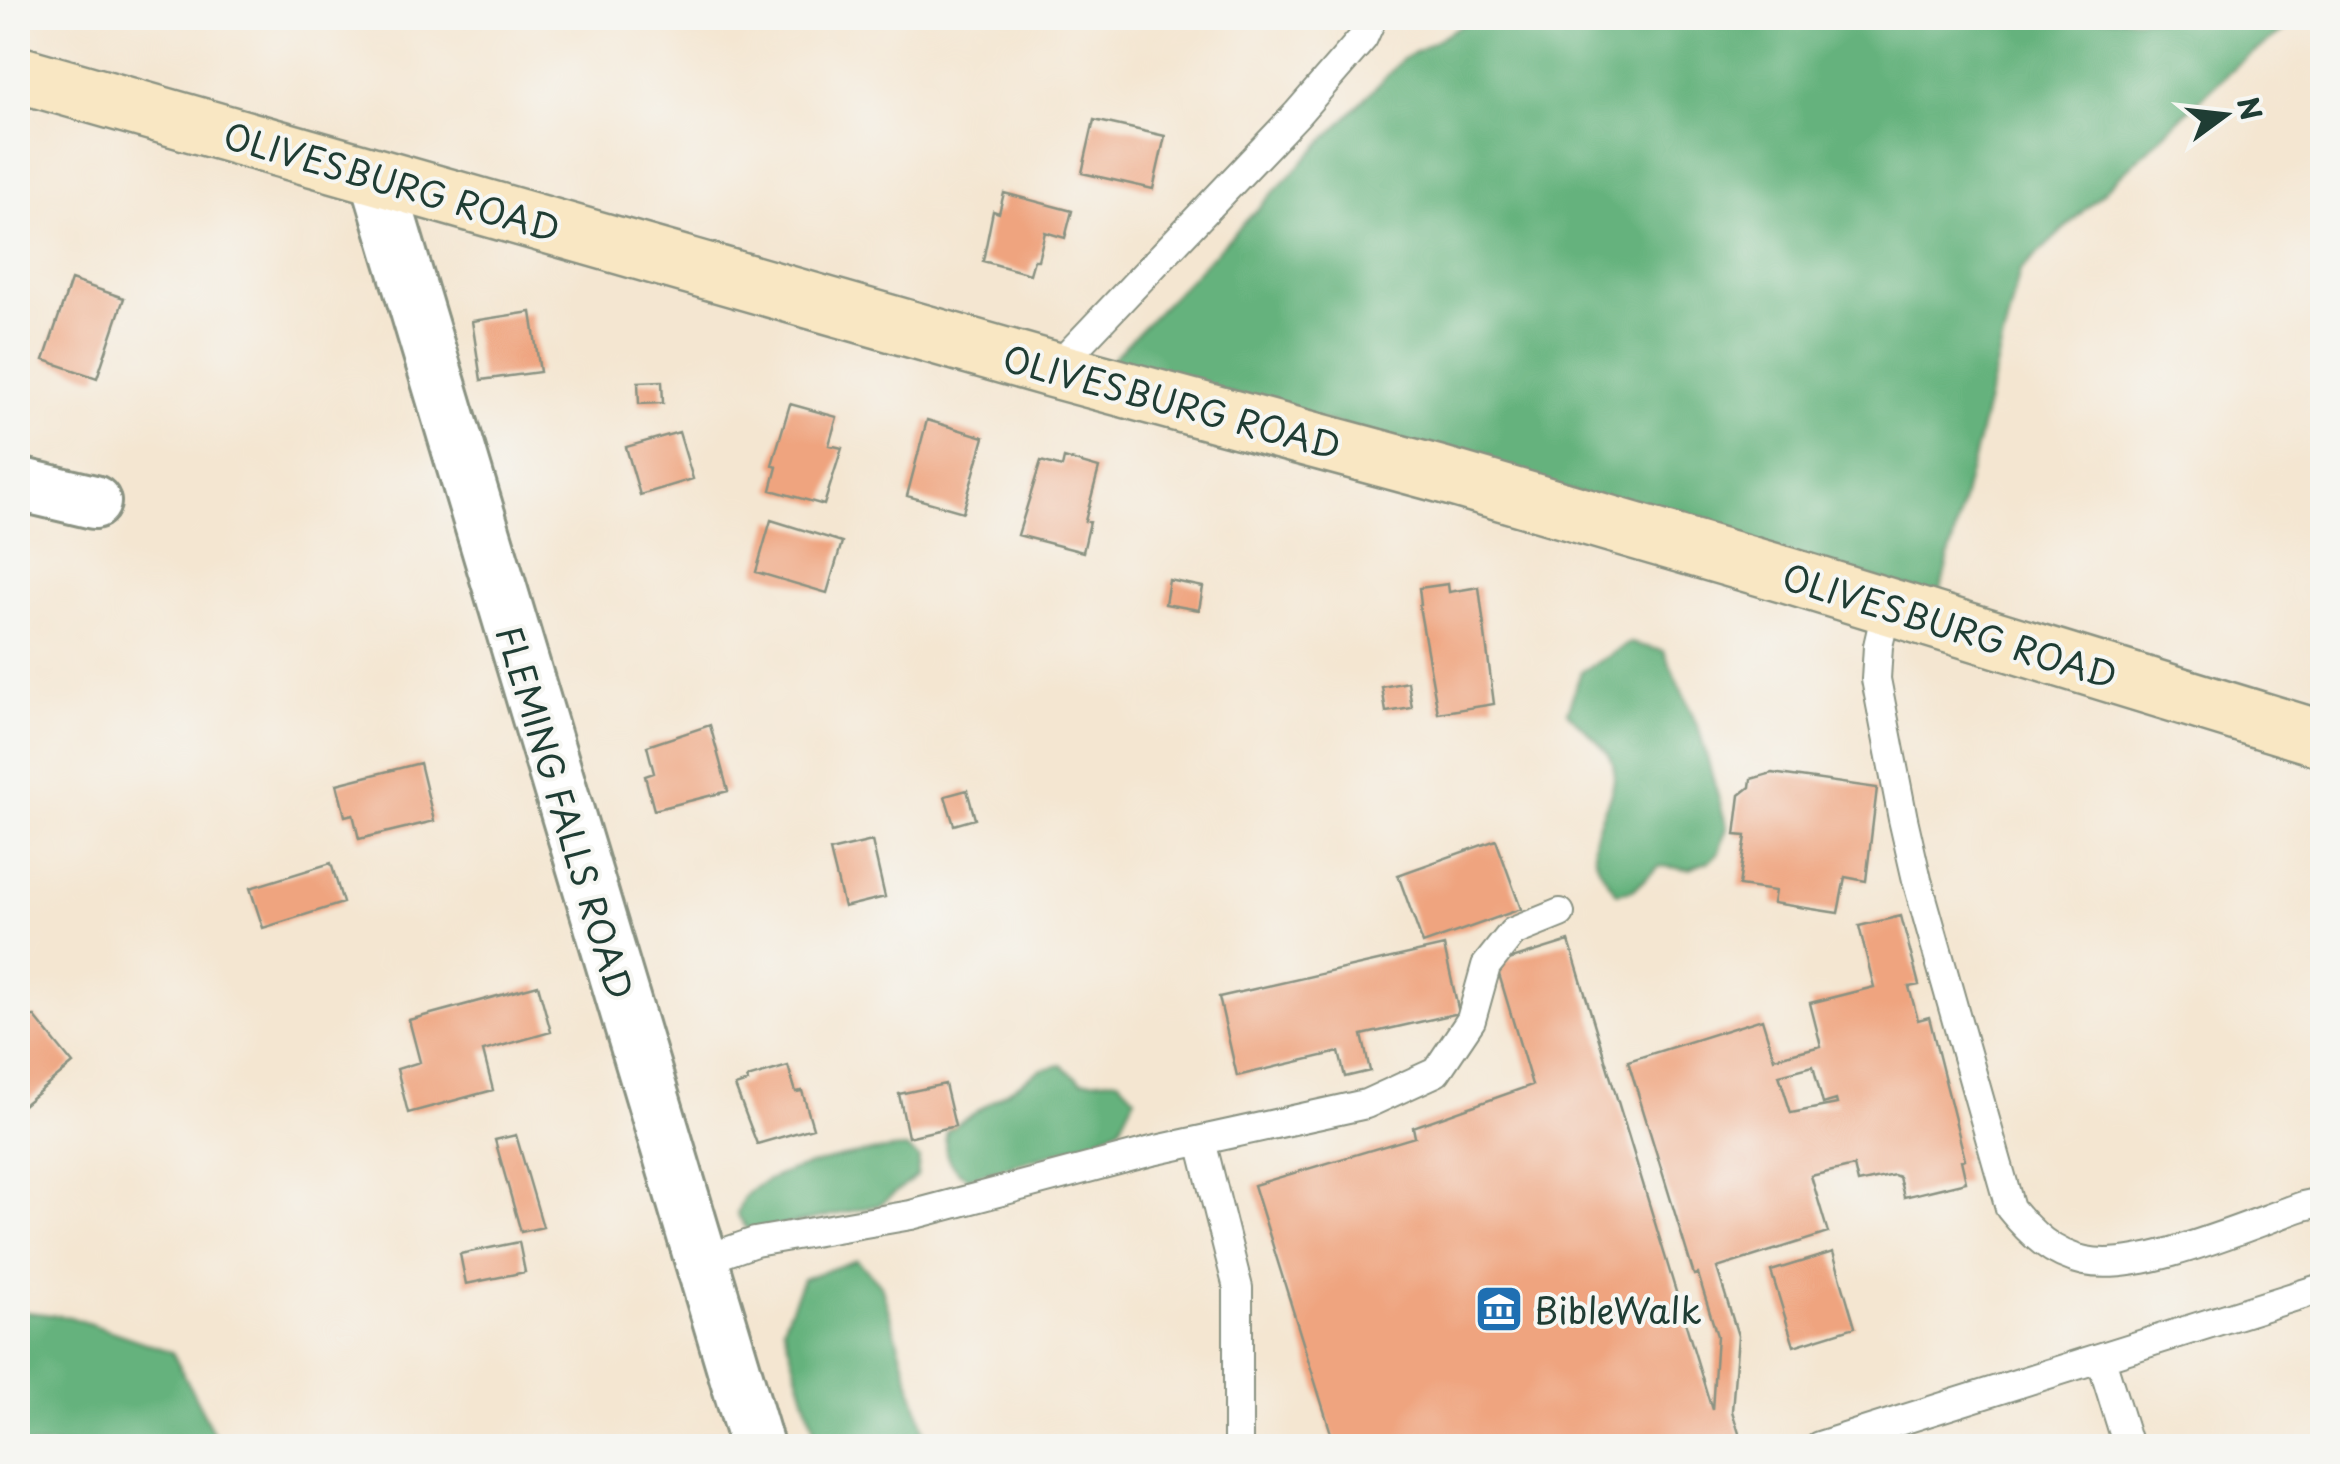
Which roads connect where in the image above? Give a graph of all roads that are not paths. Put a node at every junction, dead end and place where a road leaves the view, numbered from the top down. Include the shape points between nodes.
1 (1372, 18) edge
2 (18, 74) edge
3 (377, 177) junction
4 (1054, 370) junction
5 (18, 484) edge
6 (94, 502) dead end
7 (1888, 607) junction
8 (2322, 738) edge
9 (1560, 912) dead end
10 (1201, 1141) junction
11 (2322, 1202) edge
12 (702, 1261) junction
13 (2322, 1288) edge
14 (2101, 1359) junction
15 (758, 1446) edge
16 (1238, 1446) edge
17 (1818, 1446) edge
18 (2128, 1446) edge

1 - 4 lane via 1363,38 1297,114
2 - 3 main road, OLIVESBURG ROAD
3 - 4 main road, OLIVESBURG ROAD
3 - 12 street, FLEMING FALLS ROAD
4 - 7 main road, OLIVESBURG ROAD
5 - 6 street
7 - 8 main road, OLIVESBURG ROAD
7 - 11 lane via 1876,679 1916,880 2010,1208 2042,1242 2064,1254 2117,1262
9 - 10 lane via 1513,932 1486,966 1471,1020 1436,1072 1366,1104
10 - 12 lane via 910,1215 756,1242
10 - 16 lane via 1238,1288
12 - 15 street, FLEMING FALLS ROAD
13 - 14 lane
14 - 17 lane
14 - 18 lane

